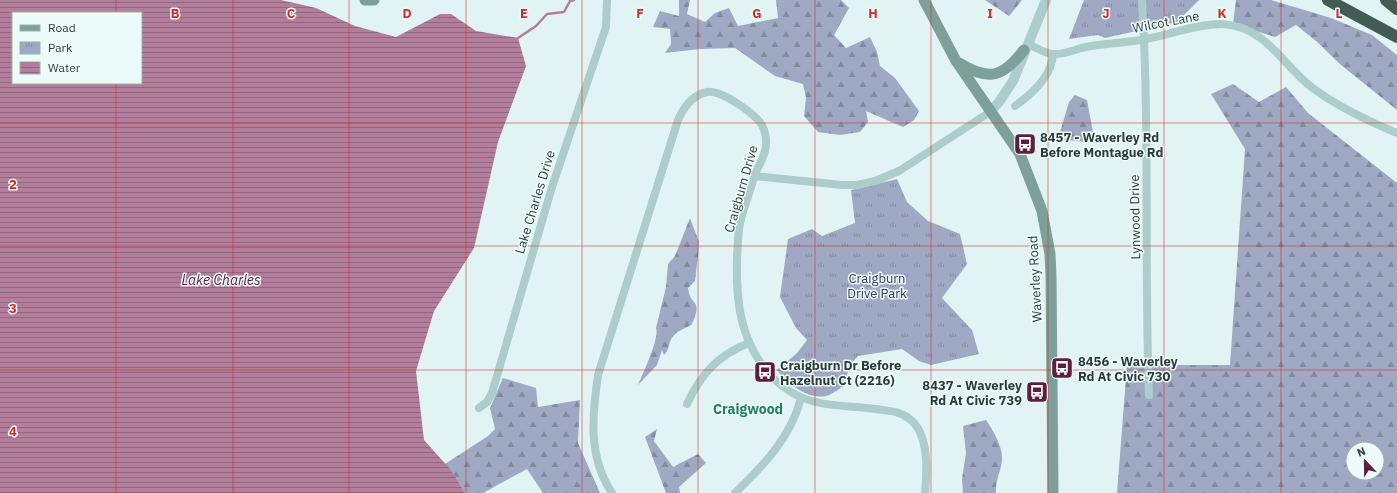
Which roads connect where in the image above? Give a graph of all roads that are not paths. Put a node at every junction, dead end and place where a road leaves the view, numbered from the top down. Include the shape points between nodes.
1 (365, 0) edge
2 (374, 0) edge
3 (607, 0) edge
4 (924, 0) edge
5 (1046, 0) edge
6 (1142, 0) edge
7 (1328, 0) edge
8 (1386, 0) edge
9 (1397, 10) edge
10 (1397, 37) edge
11 (1144, 39) junction
12 (1026, 47) junction
13 (1053, 54) junction
14 (956, 61) junction
15 (1015, 106) dead end
16 (990, 112) junction
17 (1397, 133) edge
18 (754, 176) junction
19 (749, 343) junction
20 (1149, 395) dead end
21 (801, 398) junction
22 (687, 404) dead end
23 (479, 408) dead end
24 (612, 493) edge
25 (735, 493) edge
26 (925, 493) edge
27 (1053, 493) edge

1 - 2 main road
3 - 23 street, Lake Charles Drive via 604,32 552,187 492,393 487,402
4 - 14 main road, Waverley Road
5 - 12 street
6 - 11 street, Lynwood Drive
7 - 10 highway
8 - 9 highway
11 - 13 street, Wilcot Lane
11 - 17 street, Wilcot Lane via 1223,24 1246,31 1270,45 1304,81 1329,99 1359,117
11 - 20 street, Lynwood Drive
12 - 13 street
12 - 14 main road via 1015,62 999,73 975,72
12 - 16 street via 1013,81
13 - 15 street via 1053,62 1047,75
14 - 16 main road, Waverley Road
16 - 18 street via 907,167 875,181 842,185
16 - 27 main road, Waverley Road via 1020,154 1036,192 1046,233 1051,276
18 - 19 street, Craigburn Drive via 740,228 738,258 742,324
18 - 24 street, Craigburn Drive via 763,160 766,140 759,121 723,95 709,92 696,96 685,106 678,120 598,376 593,442 596,458
19 - 21 street, Craigburn Drive via 777,384
19 - 22 street via 729,352 714,364 699,381
21 - 25 street via 789,428 777,448
21 - 26 street, Craigburn Drive via 835,406 895,411 907,416 922,436

